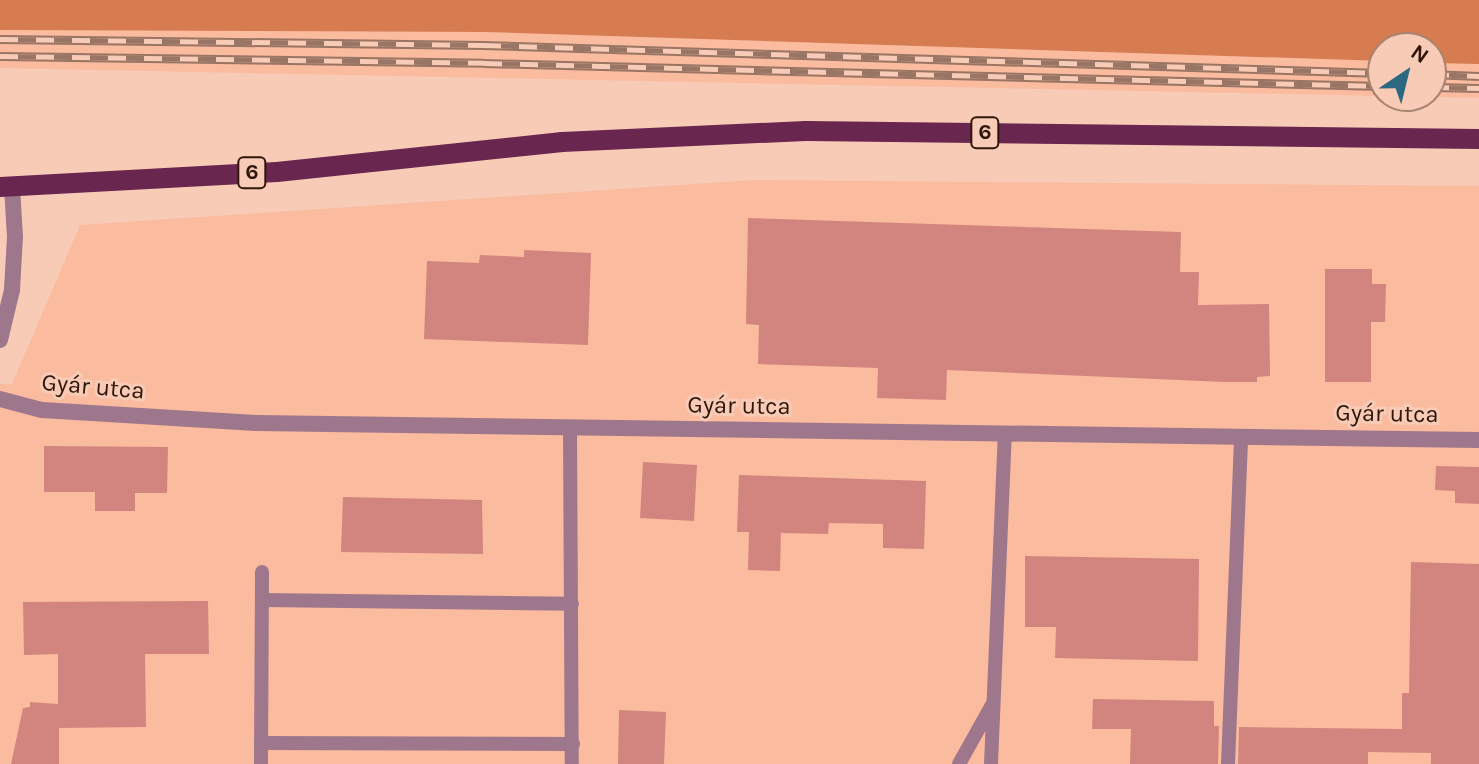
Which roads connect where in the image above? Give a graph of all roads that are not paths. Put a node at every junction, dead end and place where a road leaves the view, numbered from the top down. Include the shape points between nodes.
1 (1479, 139) edge
2 (6, 187) edge
3 (0, 340) edge
4 (0, 399) edge
5 (570, 428) junction
6 (1005, 433) junction
7 (1241, 436) junction
8 (1479, 440) edge
9 (262, 572) dead end
10 (262, 600) junction
11 (572, 604) junction
12 (994, 701) junction
13 (261, 743) junction
14 (573, 744) junction
15 (261, 764) edge
16 (572, 764) edge
17 (959, 764) edge
18 (991, 764) edge
19 (1228, 764) edge

1 - 2 main road, 6 via 806,131 562,142 277,172
2 - 3 street via 15,237 12,290
4 - 5 street, Gyár utca via 42,410 256,423
5 - 6 street, Gyár utca
5 - 11 lane
6 - 7 street, Gyár utca
6 - 12 lane
7 - 8 street, Gyár utca
7 - 19 lane
9 - 10 lane
10 - 11 lane
10 - 13 lane
11 - 14 lane
12 - 17 lane
12 - 18 lane
13 - 14 lane
13 - 15 lane
14 - 16 lane

